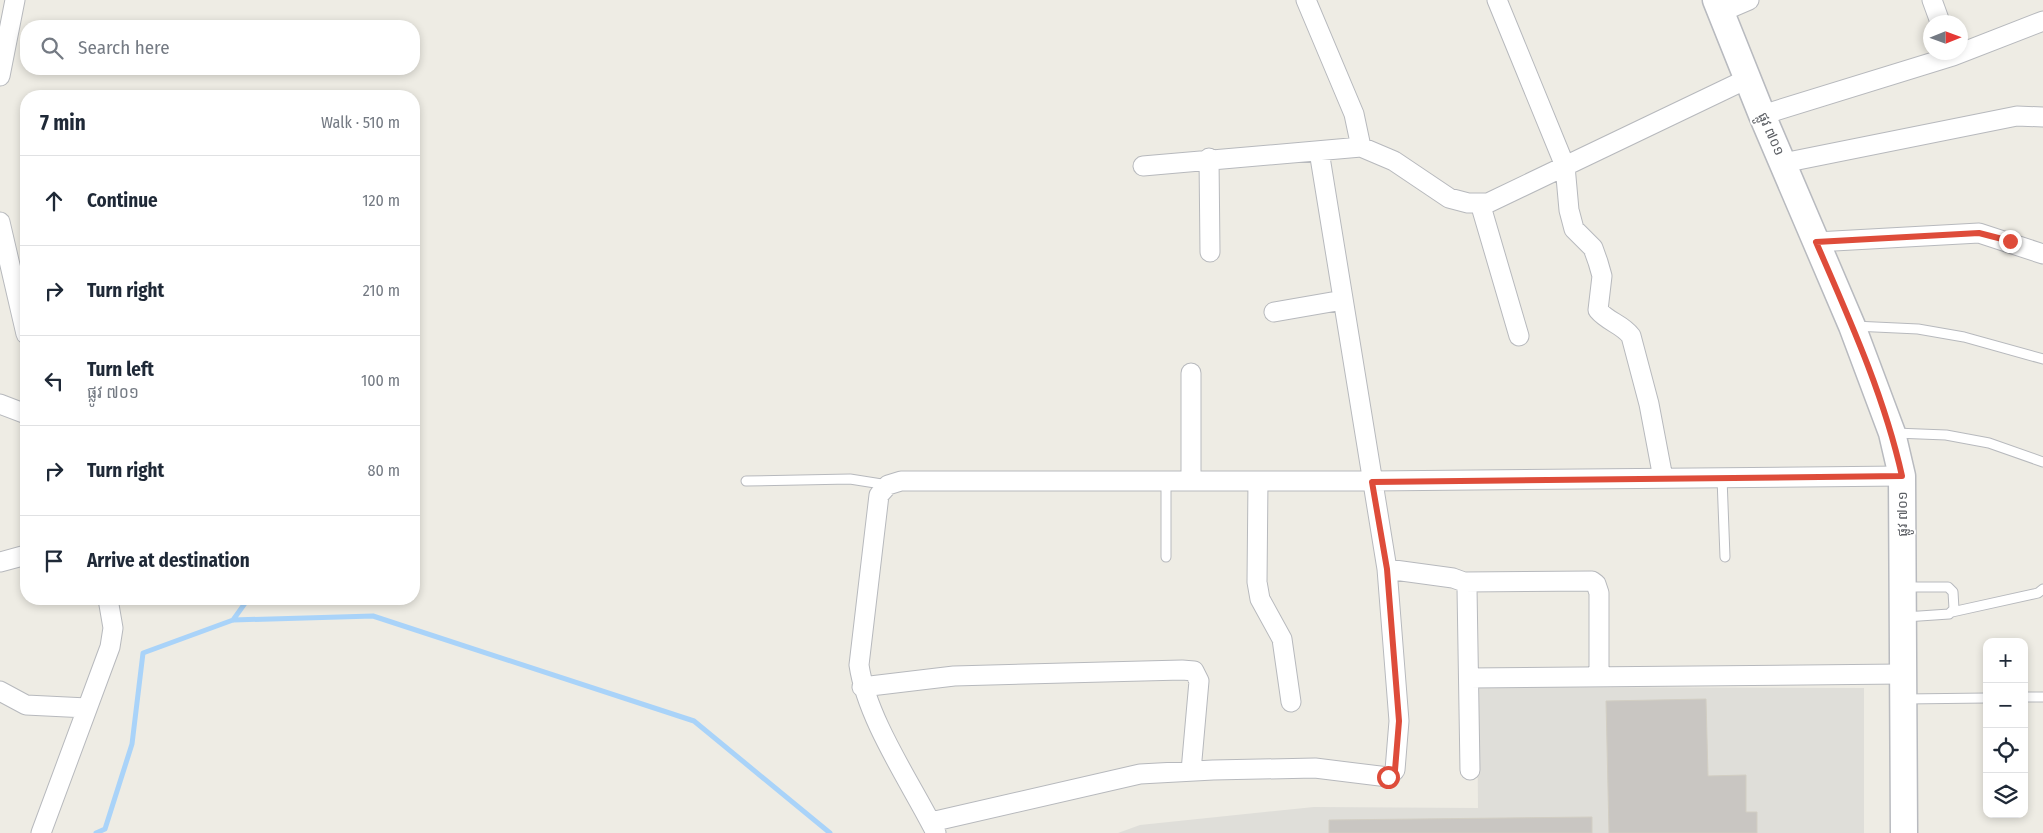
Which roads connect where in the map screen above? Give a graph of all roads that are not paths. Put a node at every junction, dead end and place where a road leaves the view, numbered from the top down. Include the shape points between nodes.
1 (15, 0) edge
2 (1306, 0) edge
3 (1496, 0) edge
4 (1749, 0) edge
5 (1932, 0) edge
6 (1719, 6) edge
7 (1937, 15) edge
8 (2043, 21) edge
9 (1968, 48) edge
10 (1933, 60) edge
11 (0, 76) edge
12 (1747, 79) junction
13 (1762, 115) junction
14 (2043, 117) edge
15 (1361, 147) junction
16 (1319, 151) junction
17 (1209, 158) junction
18 (1783, 162) junction
19 (1143, 166) dead end
20 (1566, 166) junction
21 (1480, 203) junction
22 (0, 222) edge
23 (1816, 242) junction
24 (1210, 252) dead end
25 (2043, 254) edge
26 (1343, 300) junction
27 (20, 308) edge
28 (1274, 312) dead end
29 (1852, 326) junction
30 (1519, 336) dead end
31 (2043, 359) edge
32 (1192, 373) dead end
33 (0, 404) edge
34 (20, 412) edge
35 (1892, 433) junction
36 (2043, 462) edge
37 (1902, 476) junction
38 (1663, 478) junction
39 (1722, 478) junction
40 (746, 481) dead end
41 (1166, 481) junction
42 (1191, 481) junction
43 (1258, 481) junction
44 (1372, 482) junction
45 (888, 485) junction
46 (20, 557) edge
47 (1166, 557) dead end
48 (1725, 557) dead end
49 (0, 562) edge
50 (1387, 569) junction
51 (1464, 582) junction
52 (1902, 588) junction
53 (2043, 590) edge
54 (109, 605) edge
55 (1952, 612) junction
56 (1902, 617) junction
57 (1599, 677) junction
58 (1469, 678) junction
59 (862, 687) junction
60 (1902, 687) junction
61 (0, 691) edge
62 (1983, 697) edge
63 (2028, 697) edge
64 (2043, 697) edge
65 (1291, 702) dead end
66 (87, 708) junction
67 (1470, 770) dead end
68 (1192, 771) junction
69 (1904, 794) junction
70 (934, 828) edge
71 (41, 833) edge
72 (1904, 833) edge
73 (1922, 833) edge

1 - 11 street
2 - 15 street via 1354,114
3 - 20 street
4 - 6 street
5 - 7 street
6 - 12 main road, ផ្លូវ ៧០១
8 - 9 street
10 - 13 street
12 - 13 main road, ផ្លូវ ៧០១
12 - 20 street
13 - 18 main road, ផ្លូវ ៧០១
14 - 18 street via 2017,116
15 - 16 street
15 - 21 street via 1394,161 1449,198
16 - 17 street
16 - 26 street
17 - 19 street
17 - 24 street
18 - 23 main road, ផ្លូវ ៧០១
20 - 21 street via 1488,203
20 - 38 street via 1569,210 1574,229 1593,248 1602,276 1598,310 1606,319 1625,328 1631,336 1650,404
21 - 30 street
22 - 27 street
23 - 25 street via 1979,233
23 - 29 main road, ផ្លូវ ៧០១
26 - 28 street
26 - 44 street
29 - 31 lane via 1936,332
29 - 35 main road, ផ្លូវ ៧០១
32 - 42 street
33 - 34 street
35 - 36 lane via 1946,435 1989,443
35 - 37 main road, ផ្លូវ ៧០១
37 - 39 street
37 - 52 main road, ផ្លូវ ៧០១
38 - 39 street
38 - 44 street
39 - 48 lane
40 - 45 lane via 850,478
41 - 42 street
41 - 45 street via 901,482
41 - 47 lane
42 - 43 street
43 - 44 street
43 - 65 street via 1257,582 1260,599 1282,639
44 - 50 street
45 - 59 street via 879,495 859,665
46 - 49 street
50 - 51 street
50 - 68 street via 1399,721 1395,770 1388,777 1315,768
51 - 57 street via 1592,581 1599,593
51 - 58 street via 1467,588
52 - 55 lane via 1952,589
52 - 56 main road, ផ្លូវ ៧០១
53 - 55 lane
54 - 66 street via 113,628 110,647
55 - 56 lane
56 - 60 main road, ផ្លូវ ៧០១
57 - 58 street
57 - 60 street
58 - 67 street
59 - 68 street via 954,676 1194,672 1199,681
59 - 70 street
60 - 62 lane
60 - 69 main road, ផ្លូវ ៧០១
61 - 66 street via 26,705
63 - 64 lane
66 - 71 street
68 - 70 street via 1140,774
69 - 72 main road, ផ្លូវ ៧០១
69 - 73 main road

